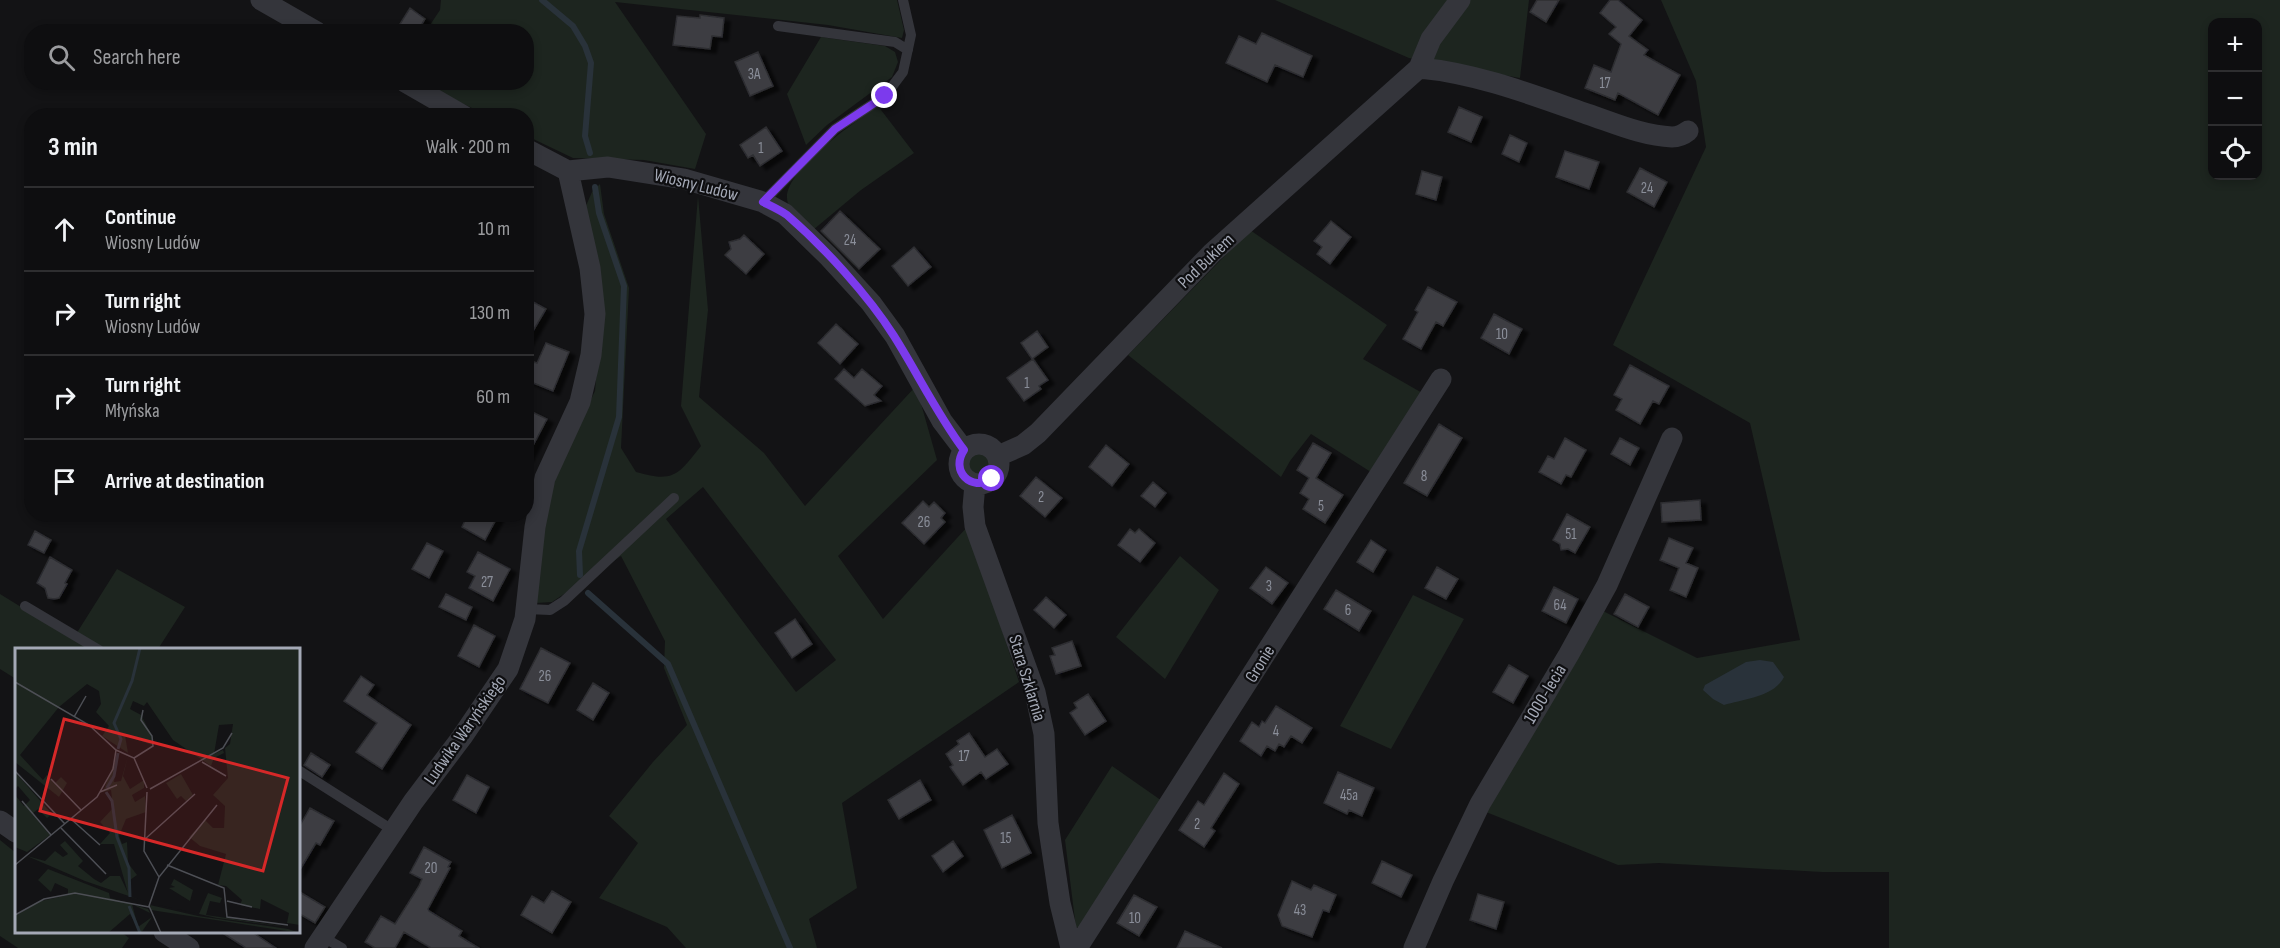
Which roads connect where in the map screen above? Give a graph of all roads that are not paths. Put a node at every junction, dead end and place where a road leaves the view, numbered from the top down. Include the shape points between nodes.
1 (261, 0) edge
2 (903, 0) edge
3 (1460, 0) edge
4 (303, 24) edge
5 (778, 26) dead end
6 (908, 50) junction
7 (1419, 68) junction
8 (419, 90) edge
9 (450, 108) edge
10 (1688, 131) dead end
11 (534, 153) edge
12 (568, 171) junction
13 (763, 202) junction
14 (1441, 379) dead end
15 (1672, 438) dead end
16 (964, 450) junction
17 (998, 456) junction
18 (975, 484) junction
19 (674, 498) dead end
20 (26, 606) dead end
21 (526, 609) junction
22 (96, 648) edge
23 (300, 771) edge
24 (0, 821) edge
25 (15, 831) edge
26 (394, 831) junction
27 (166, 933) edge
28 (319, 943) edge
29 (189, 948) edge
30 (342, 948) edge
31 (1071, 948) edge
32 (1077, 948) edge
33 (1414, 948) edge

1 - 4 street
2 - 6 lane via 911,34
3 - 7 street, Pod Bukiem via 1431,39
5 - 6 lane via 895,42
6 - 13 lane via 903,72 885,96 835,129
7 - 10 street via 1443,70 1524,92 1633,130 1671,137
7 - 17 street, Pod Bukiem via 1212,253 1038,433
8 - 9 street
11 - 12 street
12 - 13 street, Wiosny Ludów via 608,167 661,175
12 - 21 street, Ludwika Waryńskiego via 590,268 595,314 580,402 545,478
13 - 16 street, Wiosny Ludów via 785,214 871,303 942,421
14 - 32 street, Gronie
15 - 33 street, 1000-lecia via 1607,585 1480,804
16 - 17 street via 982,444
16 - 18 street via 959,461 961,473
17 - 18 street via 996,474 987,482
18 - 31 street, Stara Szklarnia via 975,526 1035,692 1048,823
19 - 21 lane via 564,601 550,610
20 - 22 lane
21 - 26 street, Ludwika Waryńskiego via 508,669
23 - 26 lane
24 - 25 street
26 - 28 street, Ludwika Waryńskiego
27 - 29 street
28 - 30 lane

